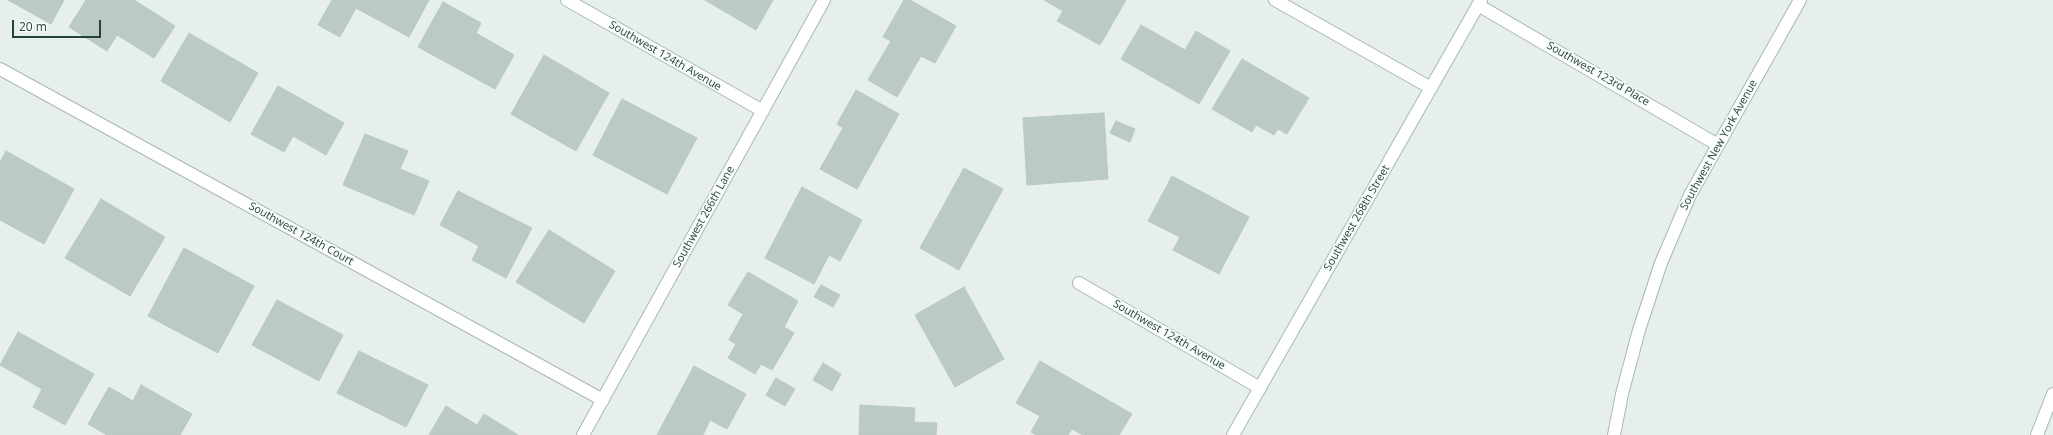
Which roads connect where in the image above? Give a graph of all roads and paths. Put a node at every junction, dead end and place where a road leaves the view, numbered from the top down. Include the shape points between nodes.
1 (567, 0) edge
2 (824, 0) edge
3 (1274, 0) edge
4 (1800, 0) edge
5 (1480, 2) edge
6 (0, 69) edge
7 (1431, 88) junction
8 (763, 111) junction
9 (1718, 145) junction
10 (1079, 282) dead end
11 (1260, 388) junction
12 (2053, 394) edge
13 (603, 400) junction
14 (583, 435) edge
15 (1233, 435) edge
16 (1614, 435) edge
17 (2037, 435) edge

1 - 8 street, Southwest 124th Avenue
2 - 8 street, Southwest 266th Lane
3 - 7 street
4 - 9 street, Southwest New York Avenue
5 - 7 street, Southwest 268th Street
5 - 9 street, Southwest 123rd Place
6 - 13 street, Southwest 124th Court
7 - 11 street, Southwest 268th Street
8 - 13 street, Southwest 266th Lane
9 - 16 street, Southwest New York Avenue via 1690,195 1661,264 1639,330
10 - 11 street, Southwest 124th Avenue
11 - 15 street, Southwest 268th Street
12 - 17 street
13 - 14 street, Southwest 266th Lane

